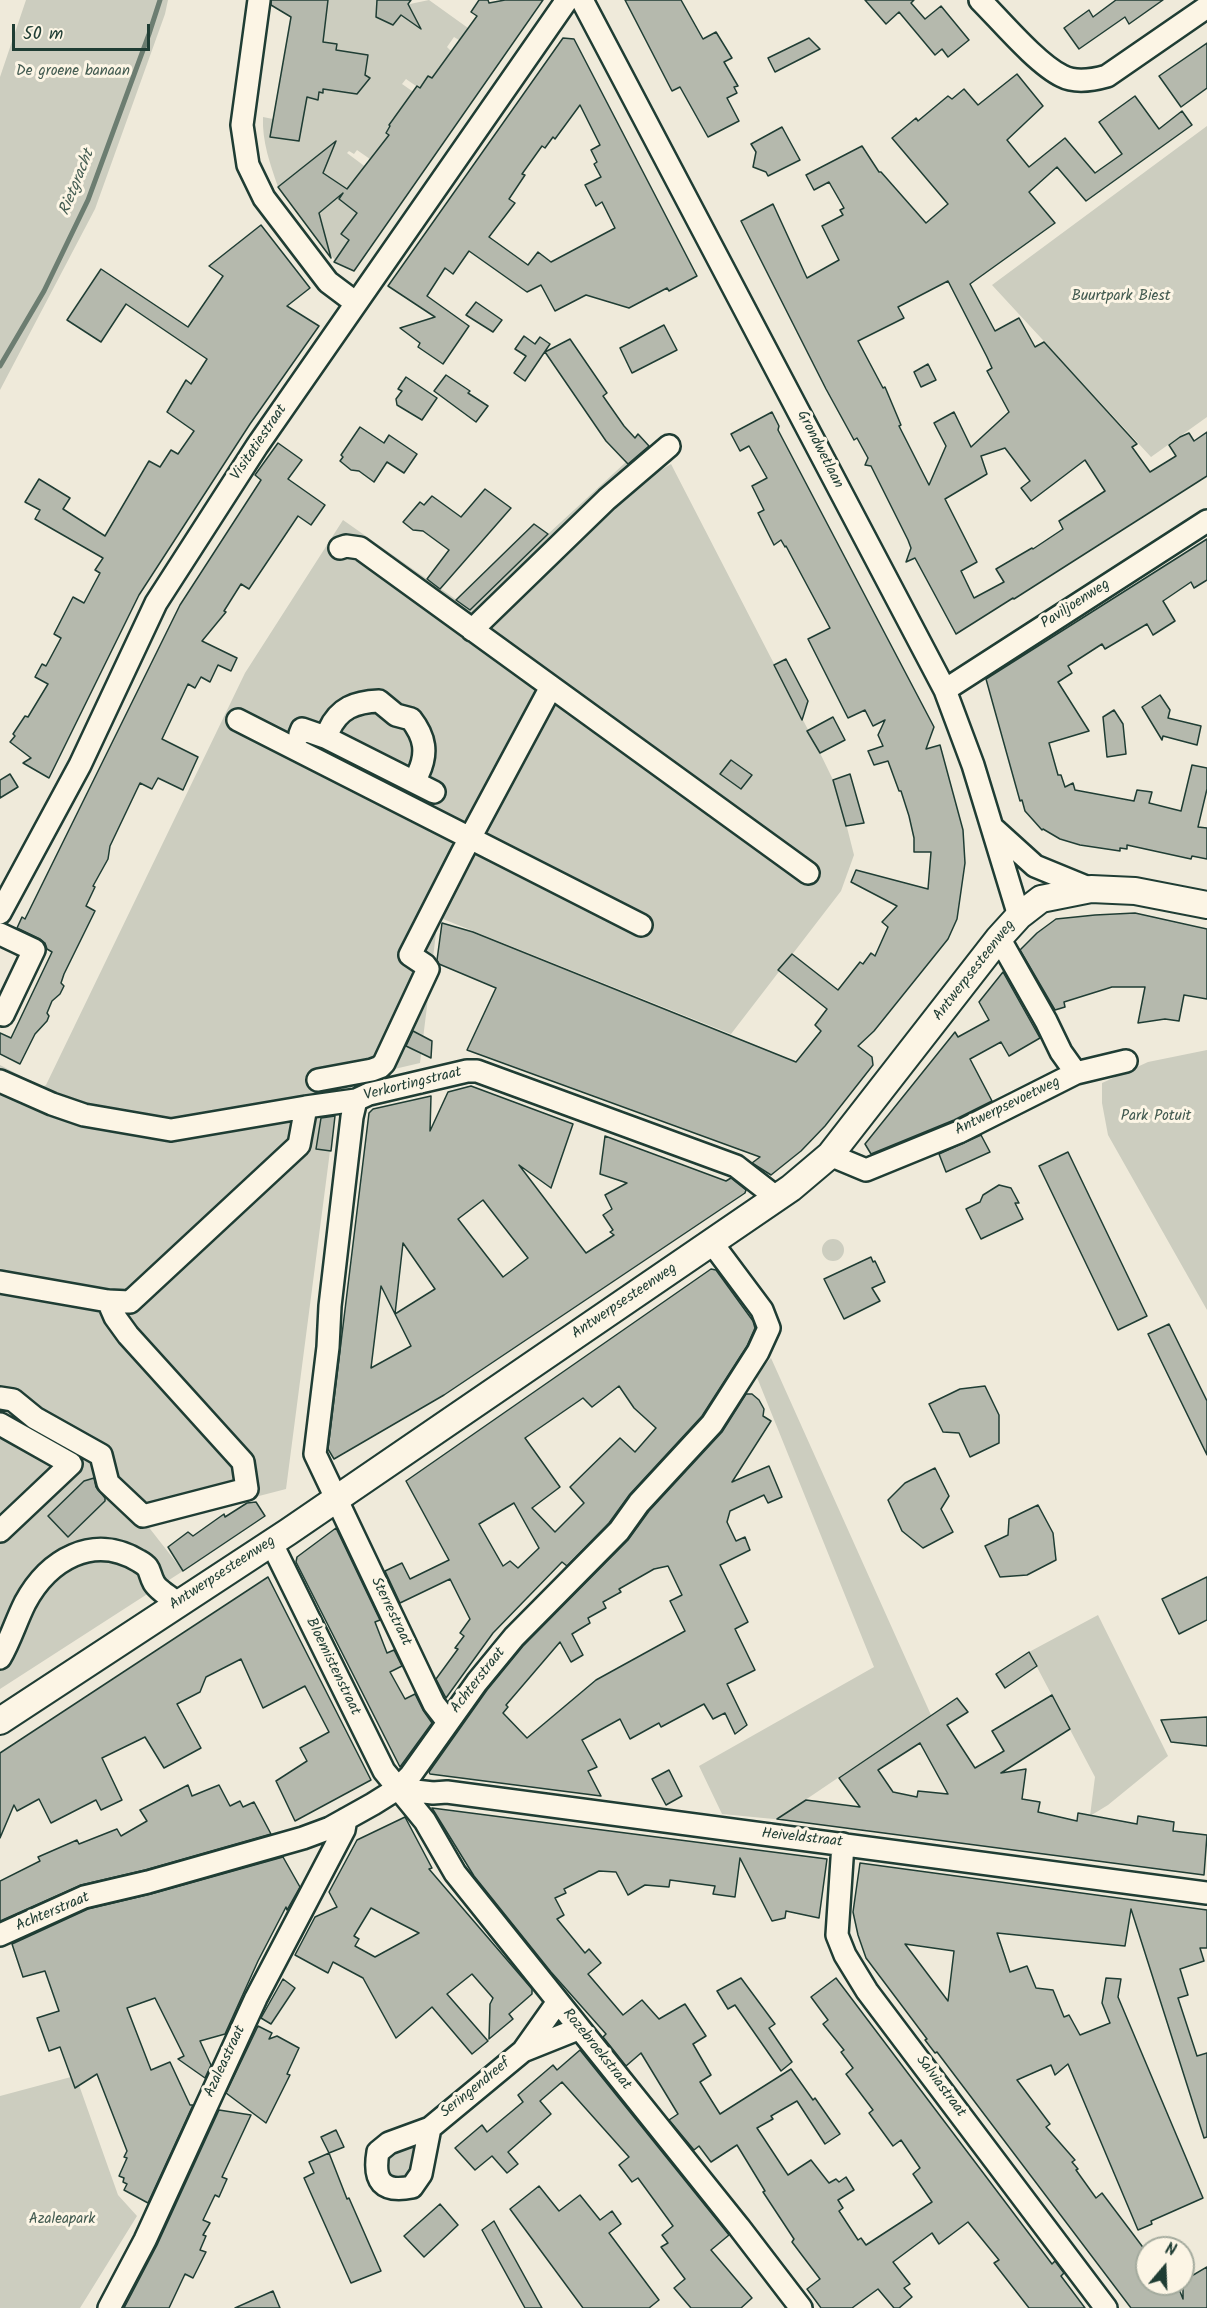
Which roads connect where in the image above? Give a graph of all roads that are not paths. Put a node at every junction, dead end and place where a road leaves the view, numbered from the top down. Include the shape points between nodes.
1 (259, 0) edge
2 (567, 0) edge
3 (582, 0) edge
4 (980, 0) edge
5 (1207, 7) edge
6 (356, 303) junction
7 (669, 446) dead end
8 (1207, 521) edge
9 (340, 548) dead end
10 (472, 630) junction
11 (551, 687) junction
12 (945, 690) junction
13 (238, 720) dead end
14 (327, 734) junction
15 (296, 743) junction
16 (359, 768) junction
17 (416, 778) junction
18 (434, 792) dead end
19 (992, 827) junction
20 (471, 837) junction
21 (808, 873) dead end
22 (1091, 889) junction
23 (1207, 904) edge
24 (0, 914) edge
25 (1019, 915) junction
26 (641, 926) dead end
27 (0, 934) edge
28 (999, 939) junction
29 (0, 1014) edge
30 (1126, 1061) dead end
31 (1076, 1073) junction
32 (318, 1080) dead end
33 (0, 1081) edge
34 (356, 1100) junction
35 (306, 1107) junction
36 (830, 1155) junction
37 (777, 1198) junction
38 (712, 1243) junction
39 (0, 1282) edge
40 (108, 1301) junction
41 (4, 1404) edge
42 (0, 1424) edge
43 (336, 1499) junction
44 (0, 1531) edge
45 (271, 1542) junction
46 (178, 1603) junction
47 (0, 1658) edge
48 (0, 1721) edge
49 (448, 1722) junction
50 (397, 1789) junction
51 (346, 1819) junction
52 (843, 1844) junction
53 (1207, 1893) edge
54 (0, 1935) edge
55 (558, 2003) junction
56 (578, 2029) junction
57 (523, 2051) junction
58 (430, 2128) dead end
59 (109, 2308) edge
60 (801, 2308) edge
61 (1106, 2308) edge

1 - 6 street via 242,125 248,165 264,198 328,282
2 - 6 street, Visitatiestraat
3 - 12 street, Grondwetlaan
4 - 5 street via 1048,67 1063,77 1079,80 1107,76
6 - 24 street, Visitatiestraat via 257,446 156,603 80,765
7 - 10 street via 607,499
8 - 12 street, Paviljoenweg
9 - 10 street via 360,548
10 - 11 street
11 - 20 street
11 - 21 street
12 - 19 street, Grondwetlaan
13 - 15 street
14 - 15 street via 302,729
14 - 16 street
14 - 17 street via 341,712 352,705 379,701 396,715 411,719 418,728 425,748
15 - 16 street
16 - 17 street
16 - 20 street
17 - 18 street
19 - 22 street via 1035,866
19 - 25 street, Grondwetlaan
20 - 26 street
20 - 32 street via 410,955 428,969 384,1063 372,1070
22 - 23 main road, Antwerpsesteenweg via 1135,891
22 - 25 main road, Antwerpsesteenweg via 1041,899
25 - 28 main road, Antwerpsesteenweg
27 - 29 street via 34,950 3,1015
28 - 31 street, Antwerpsevoetweg
28 - 36 main road, Antwerpsesteenweg
30 - 31 street
31 - 36 street, Antwerpsevoetweg via 959,1132 866,1170
33 - 35 street via 84,1115 171,1130
34 - 35 street
34 - 37 street, Verkortingstraat via 477,1071 736,1166
34 - 43 street, Verkortingstraat via 315,1454
35 - 40 street via 299,1145 130,1302
36 - 37 main road, Antwerpsesteenweg
37 - 38 main road, Antwerpsesteenweg
38 - 43 main road, Antwerpsesteenweg
38 - 49 street, Achterstraat via 762,1310 769,1328 758,1352 712,1424 639,1503 619,1531 514,1637
39 - 40 street
40 - 41 street via 132,1339 243,1462 247,1489 143,1516 108,1483 101,1455
42 - 44 street via 71,1464
43 - 45 main road, Antwerpsesteenweg
43 - 49 street, Sterrestraat via 434,1704
45 - 46 main road, Antwerpsesteenweg
45 - 50 street, Bloemistenstraat via 384,1771
46 - 47 street via 154,1584 150,1570 139,1561 113,1550 90,1549 70,1556 35,1587
46 - 48 main road, Antwerpsesteenweg
49 - 50 street, Achterstraat
50 - 51 street, Achterstraat
50 - 52 street, Heiveldstraat via 447,1792
50 - 55 street, Rozebroekstraat via 425,1821 454,1873
51 - 54 street, Achterstraat via 303,1838 84,1897
51 - 59 street, Azaleastraat via 344,1830 256,1998 146,2240
52 - 53 street, Heiveldstraat
52 - 61 street, Salviastraat via 837,1935 845,1955 867,1991
55 - 56 street, Rozebroekstraat
55 - 57 street, Seringendreef
56 - 57 street, Seringendreef
56 - 60 street, Rozebroekstraat
57 - 58 street, Seringendreef

